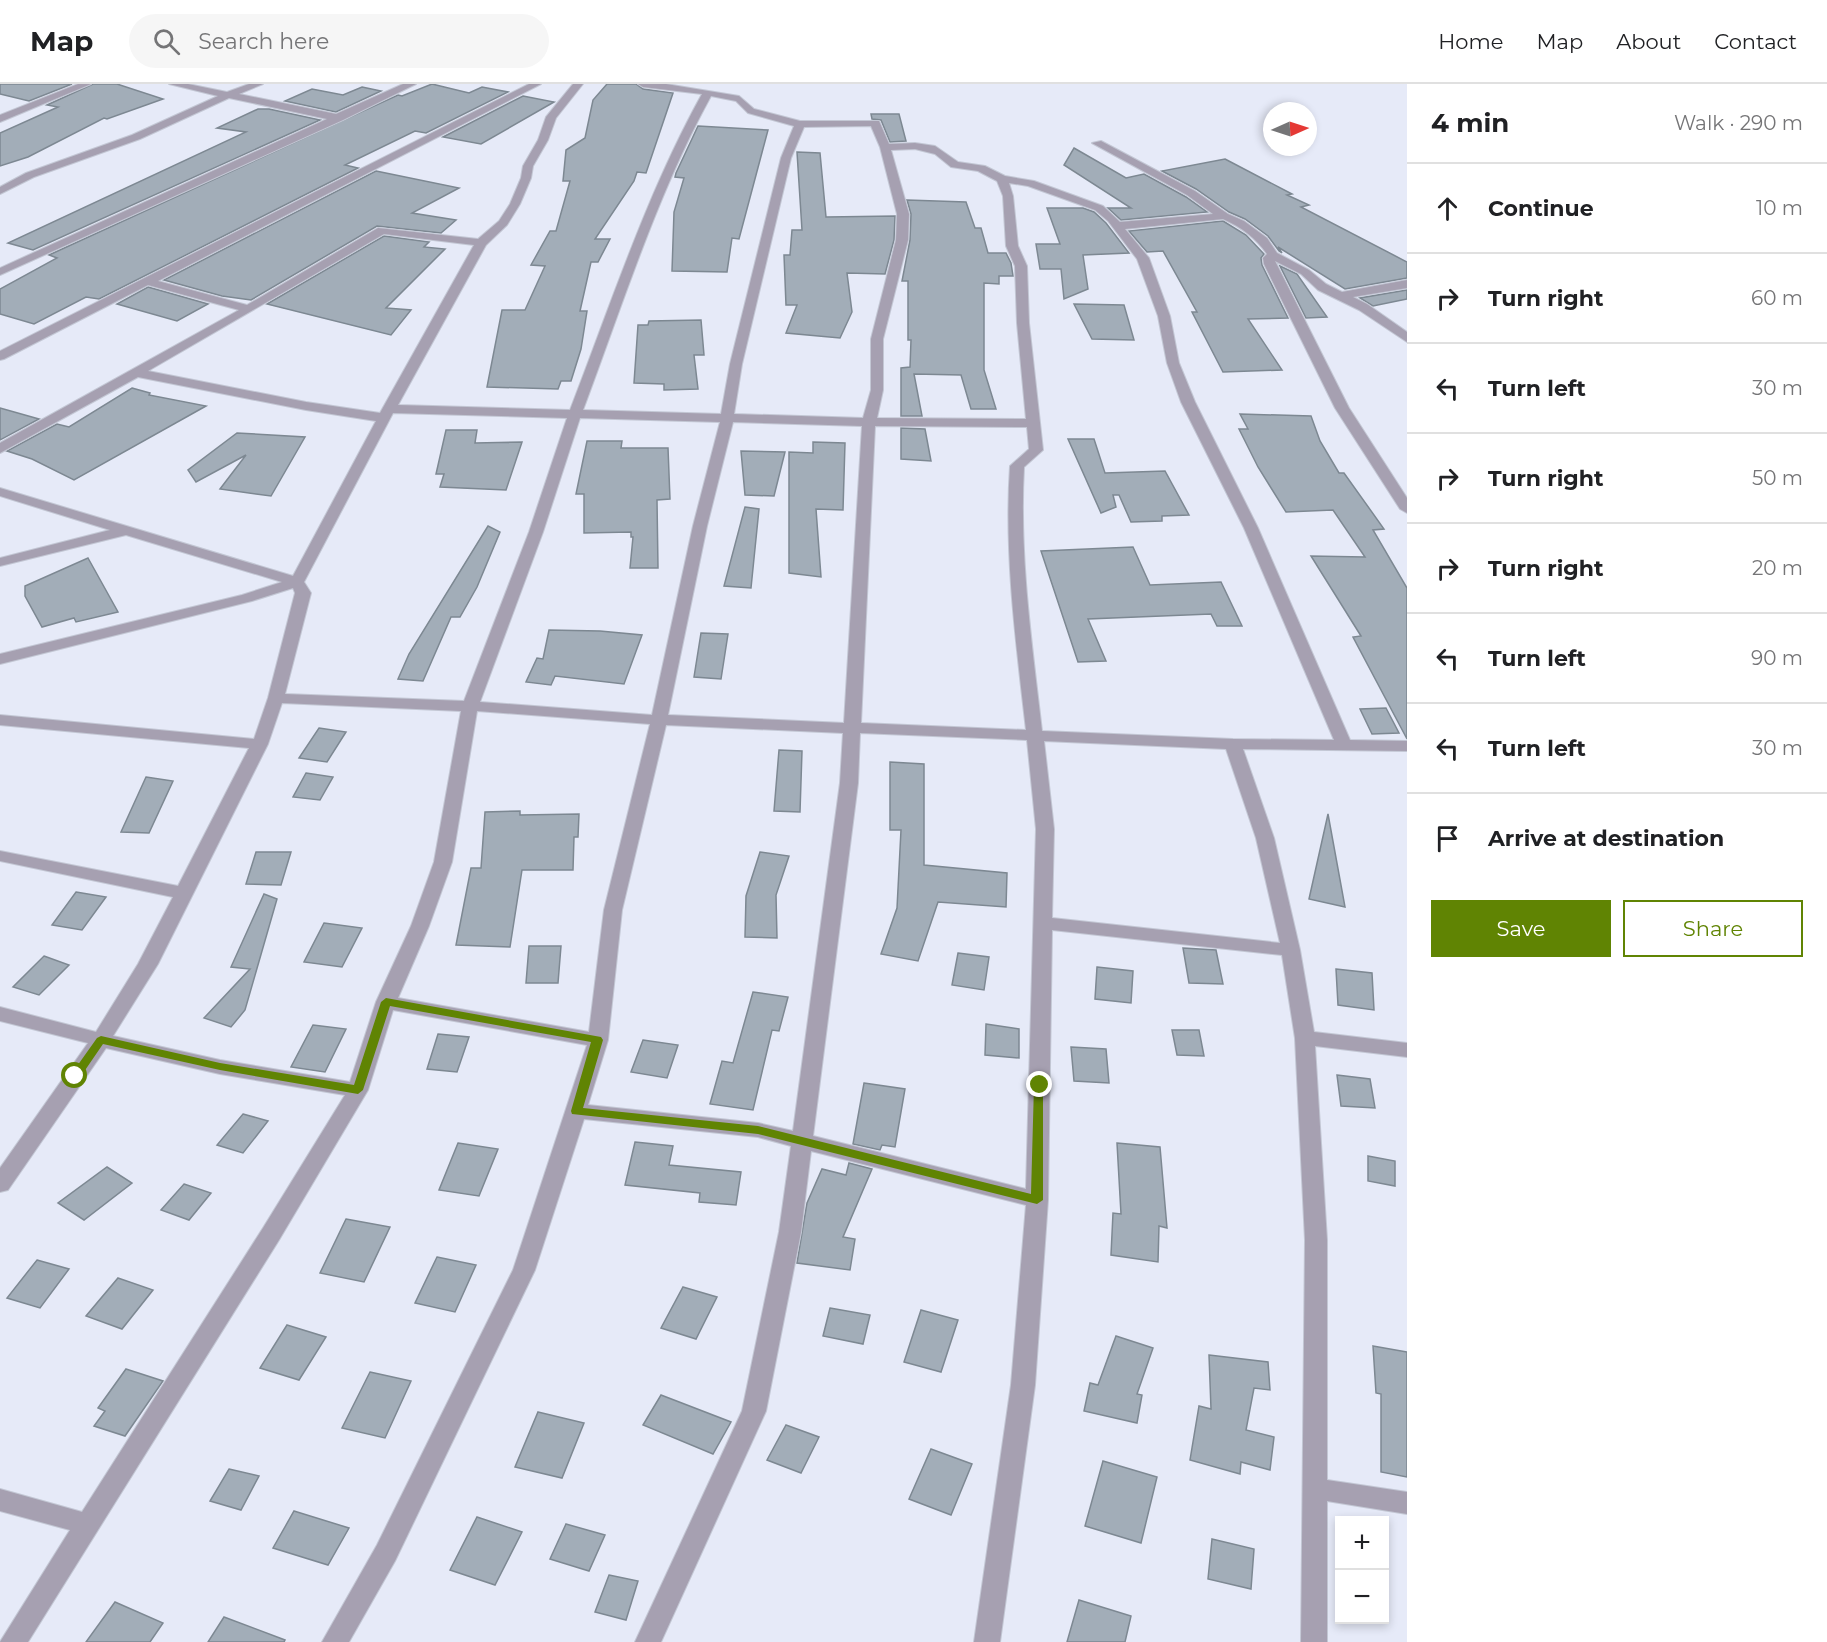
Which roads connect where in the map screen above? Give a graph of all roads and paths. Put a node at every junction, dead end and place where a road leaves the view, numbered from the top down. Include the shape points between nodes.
1 (86, 84) edge
2 (174, 84) edge
3 (258, 84) edge
4 (411, 84) edge
5 (536, 84) edge
6 (578, 84) edge
7 (643, 84) edge
8 (708, 92) junction
9 (228, 95) junction
10 (339, 118) junction
11 (0, 119) edge
12 (800, 124) junction
13 (1097, 143) dead end
14 (885, 147) junction
15 (1002, 179) junction
16 (0, 191) edge
17 (1224, 216) junction
18 (1117, 226) junction
19 (481, 243) junction
20 (1273, 255) junction
21 (0, 272) edge
22 (146, 281) junction
23 (1407, 284) edge
24 (1341, 296) junction
25 (249, 309) junction
26 (1407, 338) edge
27 (0, 356) edge
28 (137, 372) junction
29 (386, 413) junction
30 (575, 413) junction
31 (727, 419) junction
32 (868, 422) junction
33 (1034, 423) junction
34 (0, 449) edge
35 (0, 492) edge
36 (1407, 509) edge
37 (124, 531) junction
38 (0, 562) edge
39 (297, 582) junction
40 (0, 659) edge
41 (276, 698) junction
42 (470, 706) junction
43 (0, 720) edge
44 (659, 720) junction
45 (854, 728) junction
46 (1035, 736) junction
47 (260, 744) junction
48 (1233, 744) junction
49 (1344, 745) junction
50 (1407, 746) edge
51 (0, 856) edge
52 (183, 893) junction
53 (1043, 923) junction
54 (1291, 950) junction
55 (386, 1002) junction
56 (0, 1014) edge
57 (1305, 1038) junction
58 (101, 1040) junction
59 (598, 1040) junction
60 (1407, 1050) edge
61 (358, 1090) junction
62 (576, 1111) junction
63 (802, 1141) junction
64 (0, 1184) edge
65 (1037, 1200) junction
66 (1317, 1489) junction
67 (0, 1500) edge
68 (1407, 1503) edge
69 (86, 1524) junction
70 (13, 1642) edge
71 (335, 1642) edge
72 (648, 1642) edge
73 (987, 1642) edge
74 (1314, 1642) edge

1 - 11 street
2 - 9 street
3 - 9 street
4 - 10 street
5 - 22 street
6 - 19 street via 551,117 515,204 503,223
7 - 8 street
8 - 12 street via 739,99 751,111
8 - 30 street via 661,191
9 - 10 street
9 - 16 street via 136,137 30,175
10 - 21 street
12 - 14 street via 875,123
12 - 31 street via 786,158 736,364
13 - 17 street via 1191,193
14 - 15 street via 934,148 956,165 981,168
14 - 32 street via 903,214 902,240 877,339 877,390
15 - 18 street via 1030,183 1080,199 1099,208
15 - 33 street via 1008,196 1012,246 1021,266
17 - 18 street
17 - 20 street via 1263,240
18 - 49 street via 1143,258 1153,279 1173,363 1188,402 1251,528
19 - 25 street via 382,230
19 - 29 street
20 - 24 street
20 - 36 street via 1270,264 1342,408
22 - 25 street
22 - 27 street
23 - 24 street
24 - 26 street
25 - 28 street
28 - 29 street via 306,406
28 - 34 street
29 - 30 street
29 - 39 street
30 - 31 street
30 - 42 street via 536,532
31 - 32 street
31 - 44 street
32 - 33 street
32 - 45 street
33 - 46 street via 1036,450 1017,466 1016,499 1019,596
35 - 37 street
37 - 38 street
37 - 39 street
39 - 40 street
39 - 41 street via 303,592
41 - 42 street
41 - 47 street
42 - 44 street
42 - 55 street via 443,862
43 - 47 street
44 - 45 street
44 - 59 street via 613,910
45 - 46 street
45 - 63 street via 833,919
46 - 48 street
46 - 53 street via 1045,829
47 - 52 street
48 - 49 street
48 - 54 street via 1265,838
49 - 50 street
51 - 52 street
52 - 58 street via 148,964
53 - 54 street
53 - 65 street
54 - 57 street
55 - 59 street
55 - 61 street
56 - 58 street
57 - 60 street
57 - 66 street via 1316,1240
58 - 61 street via 220,1067
58 - 64 street
59 - 62 street
61 - 69 street via 272,1234
62 - 63 street via 758,1130
62 - 71 street via 524,1270 386,1553
63 - 65 street
63 - 72 street via 790,1232 754,1411
65 - 73 street via 1023,1385
66 - 68 street
66 - 74 street
67 - 69 street
69 - 70 street

